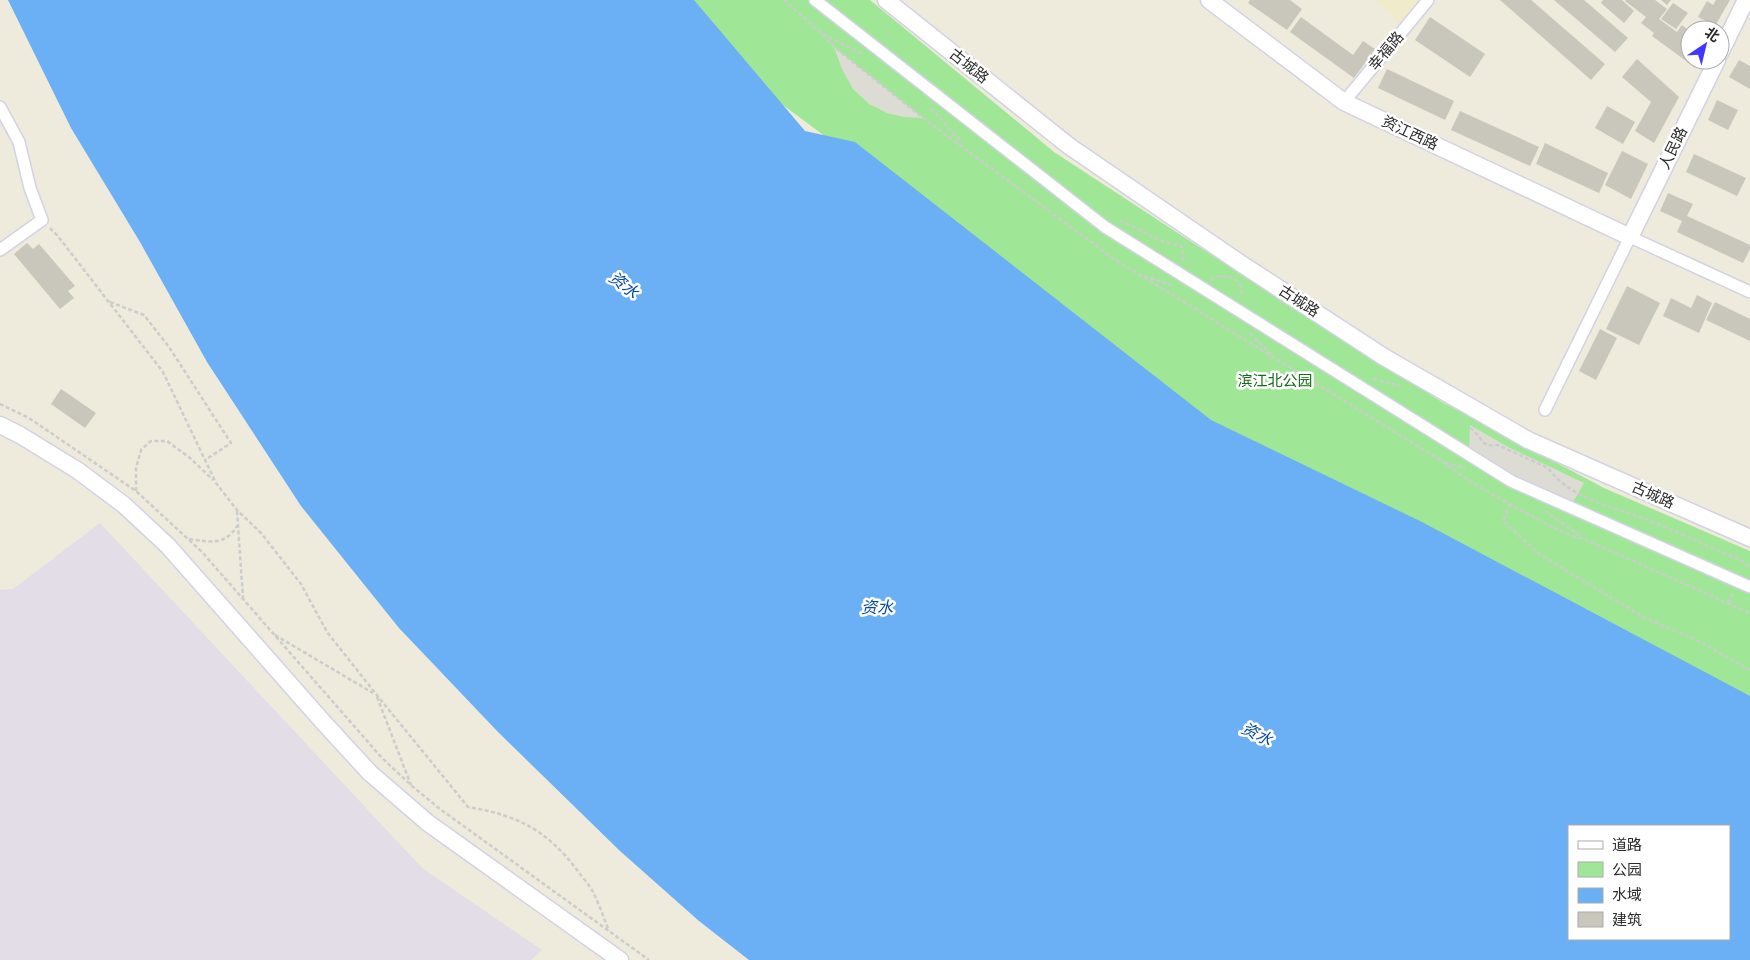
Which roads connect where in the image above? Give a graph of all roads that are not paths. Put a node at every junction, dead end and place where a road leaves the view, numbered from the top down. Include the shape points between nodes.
1 (815, 0) edge
2 (886, 0) edge
3 (1208, 0) edge
4 (1428, 0) edge
5 (1746, 0) edge
6 (1730, 33) edge
7 (1712, 70) edge
8 (1344, 102) junction
9 (0, 107) edge
10 (1630, 237) junction
11 (0, 250) edge
12 (1750, 292) edge
13 (1545, 410) dead end
14 (0, 425) edge
15 (1750, 538) edge
16 (1750, 587) edge
17 (620, 960) edge

1 - 16 street via 1105,227 1192,282 1511,481
2 - 15 street, 古城路 via 1068,146 1384,357 1528,440
3 - 8 street, 资江西路
4 - 8 street, 幸福路
5 - 6 street
7 - 10 street, 人民路
8 - 10 street, 资江西路
9 - 11 street via 19,142 42,220
10 - 12 street
10 - 13 street
14 - 17 street via 77,470 124,505 168,546 370,773 428,823

